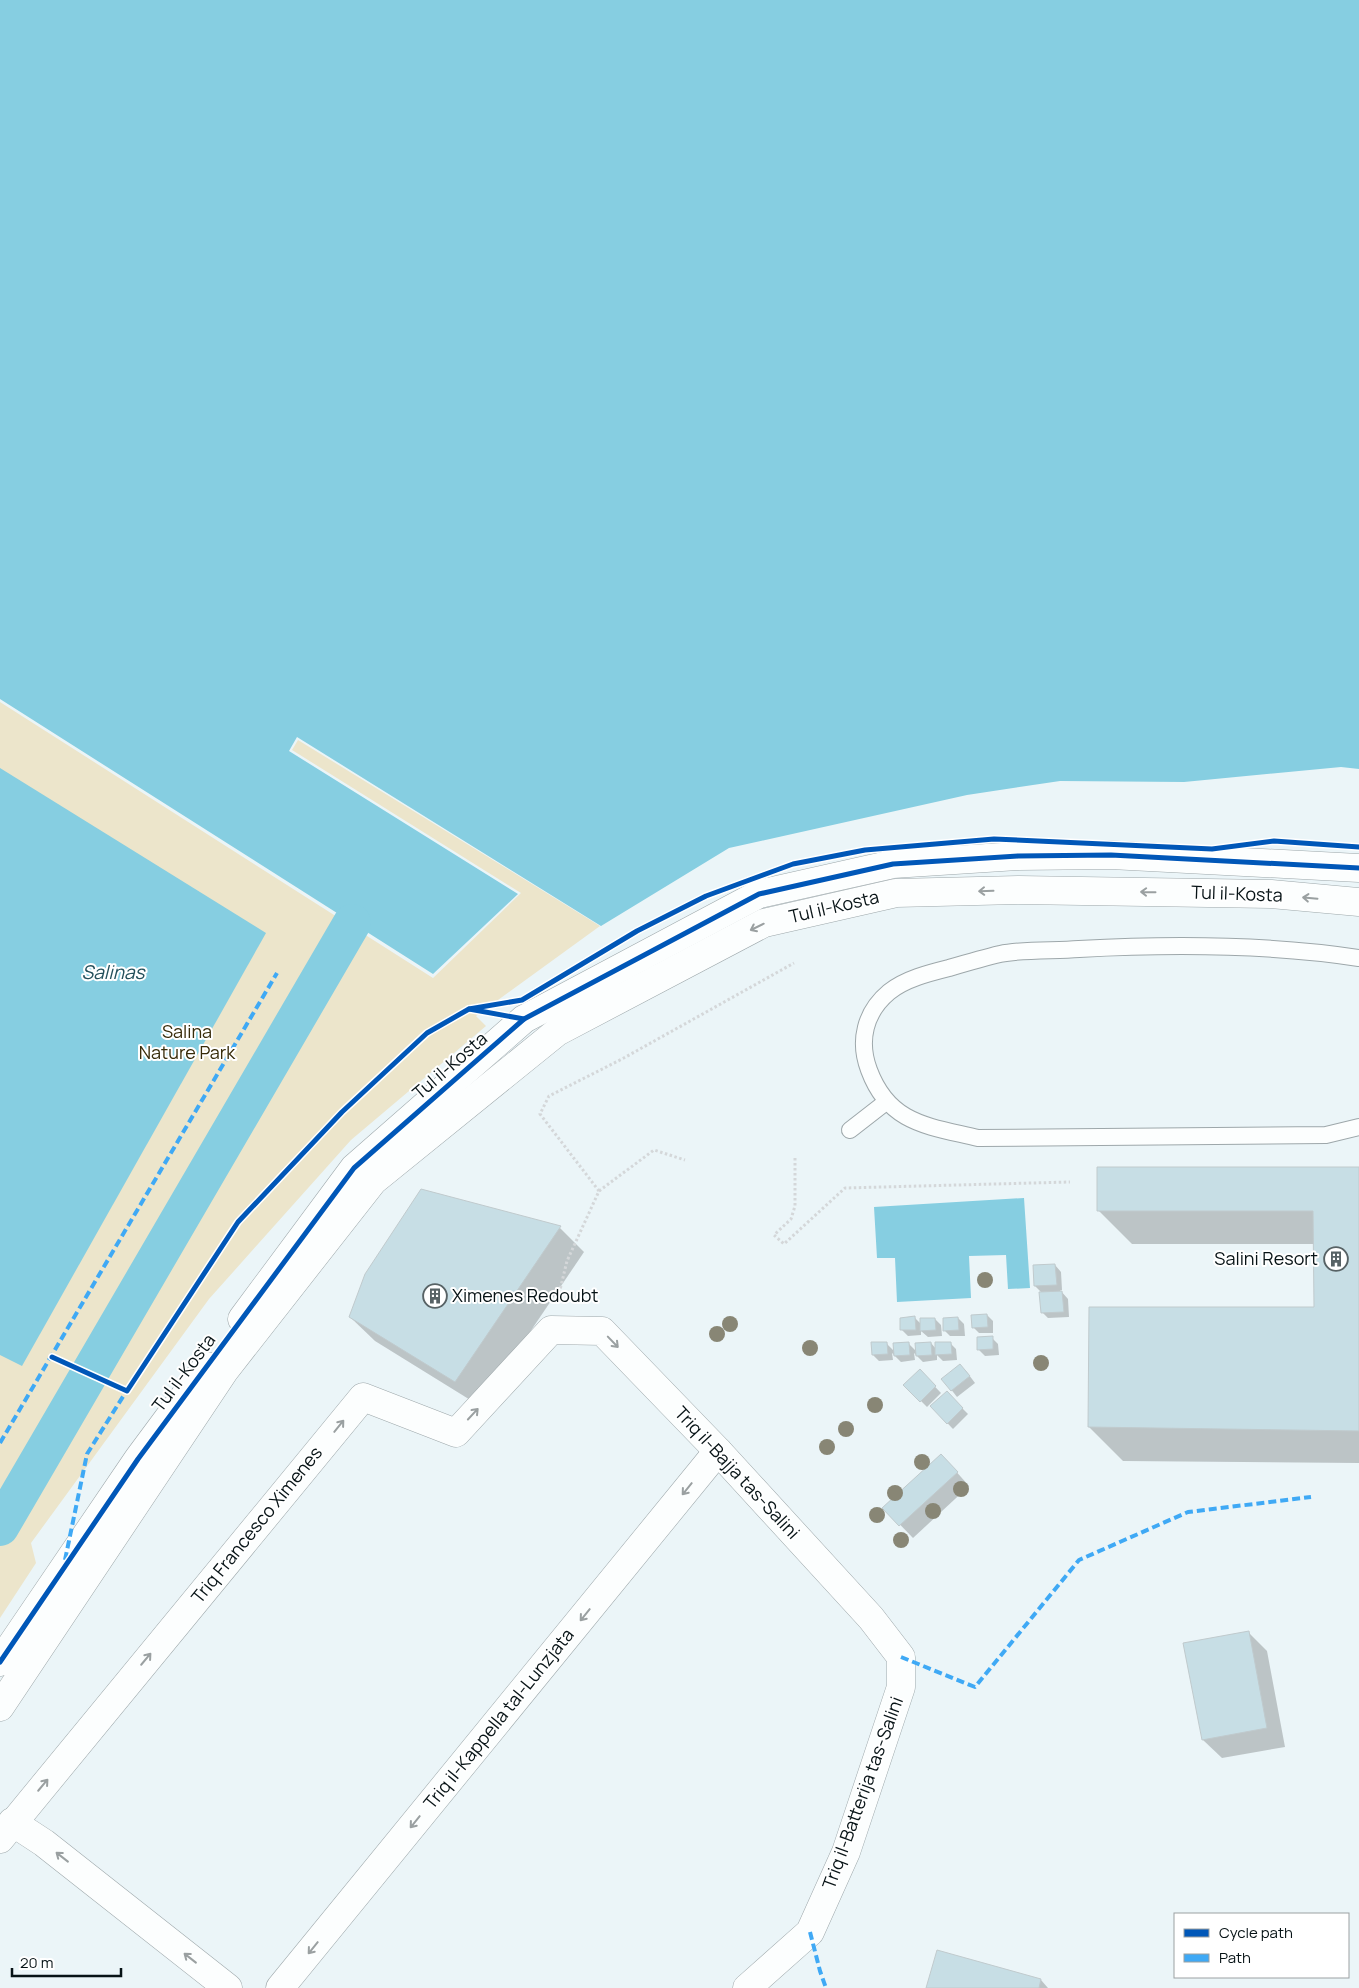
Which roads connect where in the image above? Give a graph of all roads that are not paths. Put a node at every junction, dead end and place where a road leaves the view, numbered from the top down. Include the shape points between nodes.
1 (1359, 868) edge
2 (1359, 902) edge
3 (1359, 958) edge
4 (886, 1102) junction
5 (1359, 1127) edge
6 (850, 1130) dead end
7 (551, 1330) joint
8 (718, 1451) junction
9 (901, 1657) joint
10 (0, 1662) edge
11 (0, 1707) edge
12 (6, 1830) edge
13 (228, 1988) edge
14 (280, 1988) edge
15 (747, 1988) edge

1 - 10 main road, Tul il-Kosta via 1111,855 1018,856 893,864 759,894 524,1019 354,1168 138,1459
2 -> 11 main road, Tul il-Kosta via 1271,894 1039,890 896,893 764,923 557,1032 373,1181 225,1370
3 - 4 lane via 1307,950 1247,947 1116,947 1001,954 930,972 890,991 874,1007 865,1028 867,1065
4 - 5 lane via 905,1117 925,1126 978,1138 1326,1135
4 - 6 lane
7 -> 8 main road, Triq il-Bajja tas-Salini via 602,1332
12 -> 7 main road, Triq Francesco Ximenes via 363,1397 456,1433
8 - 9 main road, Triq il-Bajja tas-Salini via 871,1618
8 -> 14 main road, Triq il-Kappella tal-Lunzjata
9 - 15 main road, Triq il-Batterija tas-Salini via 901,1687 846,1852 810,1932
13 -> 12 main road via 44,1843

